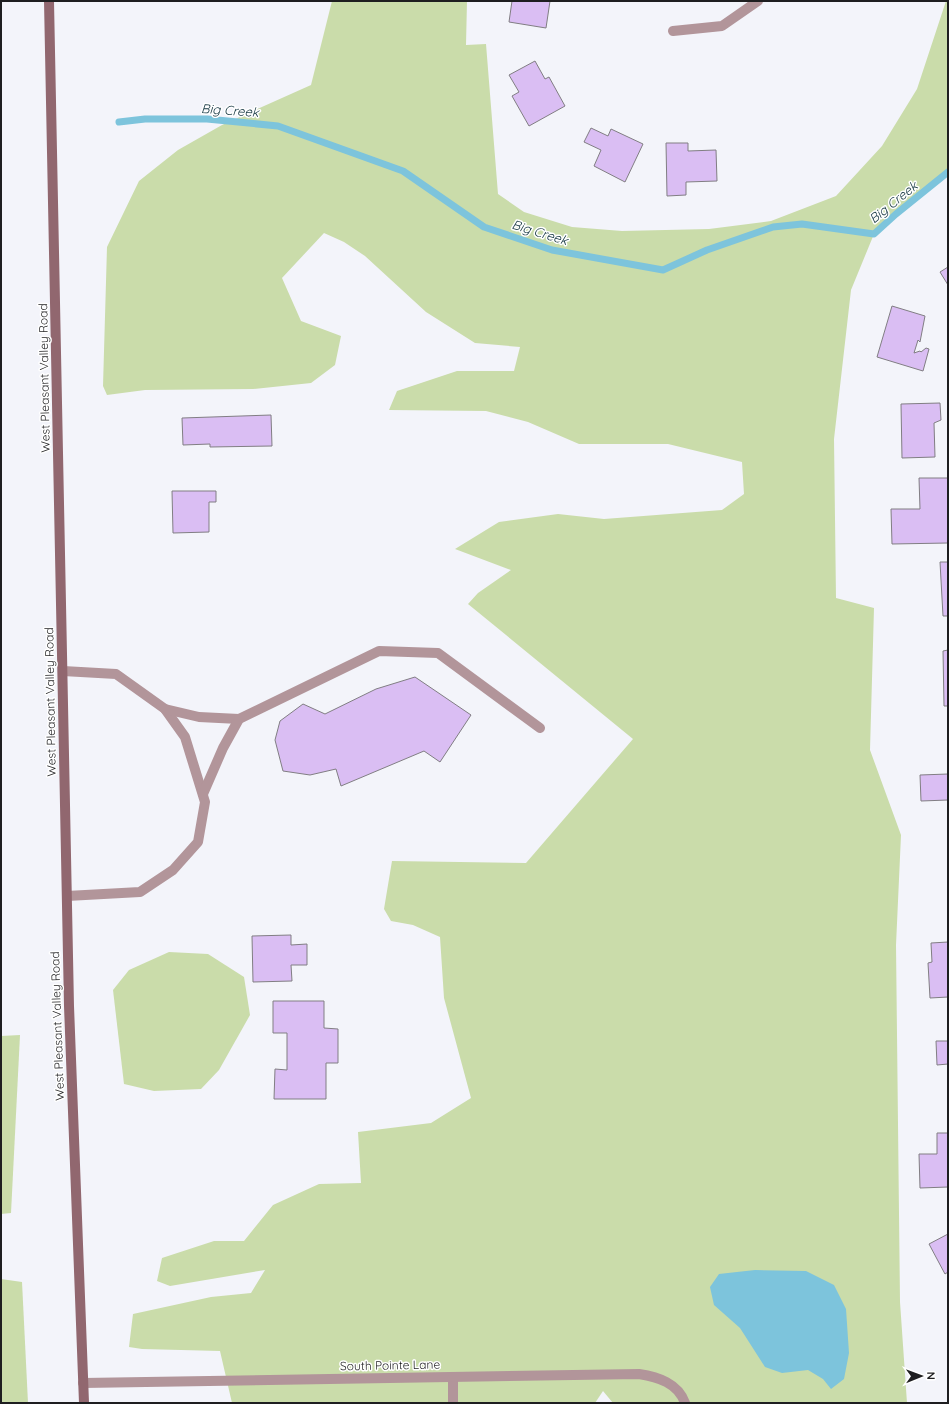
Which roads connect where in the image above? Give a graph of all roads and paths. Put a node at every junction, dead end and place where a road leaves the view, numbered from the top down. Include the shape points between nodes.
1 (49, 1) edge
2 (758, 1) edge
3 (673, 31) dead end
4 (63, 671) junction
5 (165, 709) junction
6 (239, 719) junction
7 (540, 728) dead end
8 (203, 794) junction
9 (66, 896) junction
10 (453, 1377) junction
11 (83, 1383) junction
12 (84, 1403) edge
13 (453, 1403) edge
14 (685, 1403) edge

1 - 4 main road, West Pleasant Valley Road
2 - 3 street via 722,26
4 - 5 street via 116,674
4 - 9 main road, West Pleasant Valley Road
5 - 6 street via 199,716
5 - 8 street via 185,737
6 - 7 street via 379,651 438,653
6 - 8 street
8 - 9 street via 206,802 198,842 173,870 140,892
9 - 11 main road, West Pleasant Valley Road
10 - 11 street, South Pointe Lane
10 - 13 street
10 - 14 street, South Pointe Lane via 639,1374 657,1376 674,1387
11 - 12 main road, West Pleasant Valley Road

